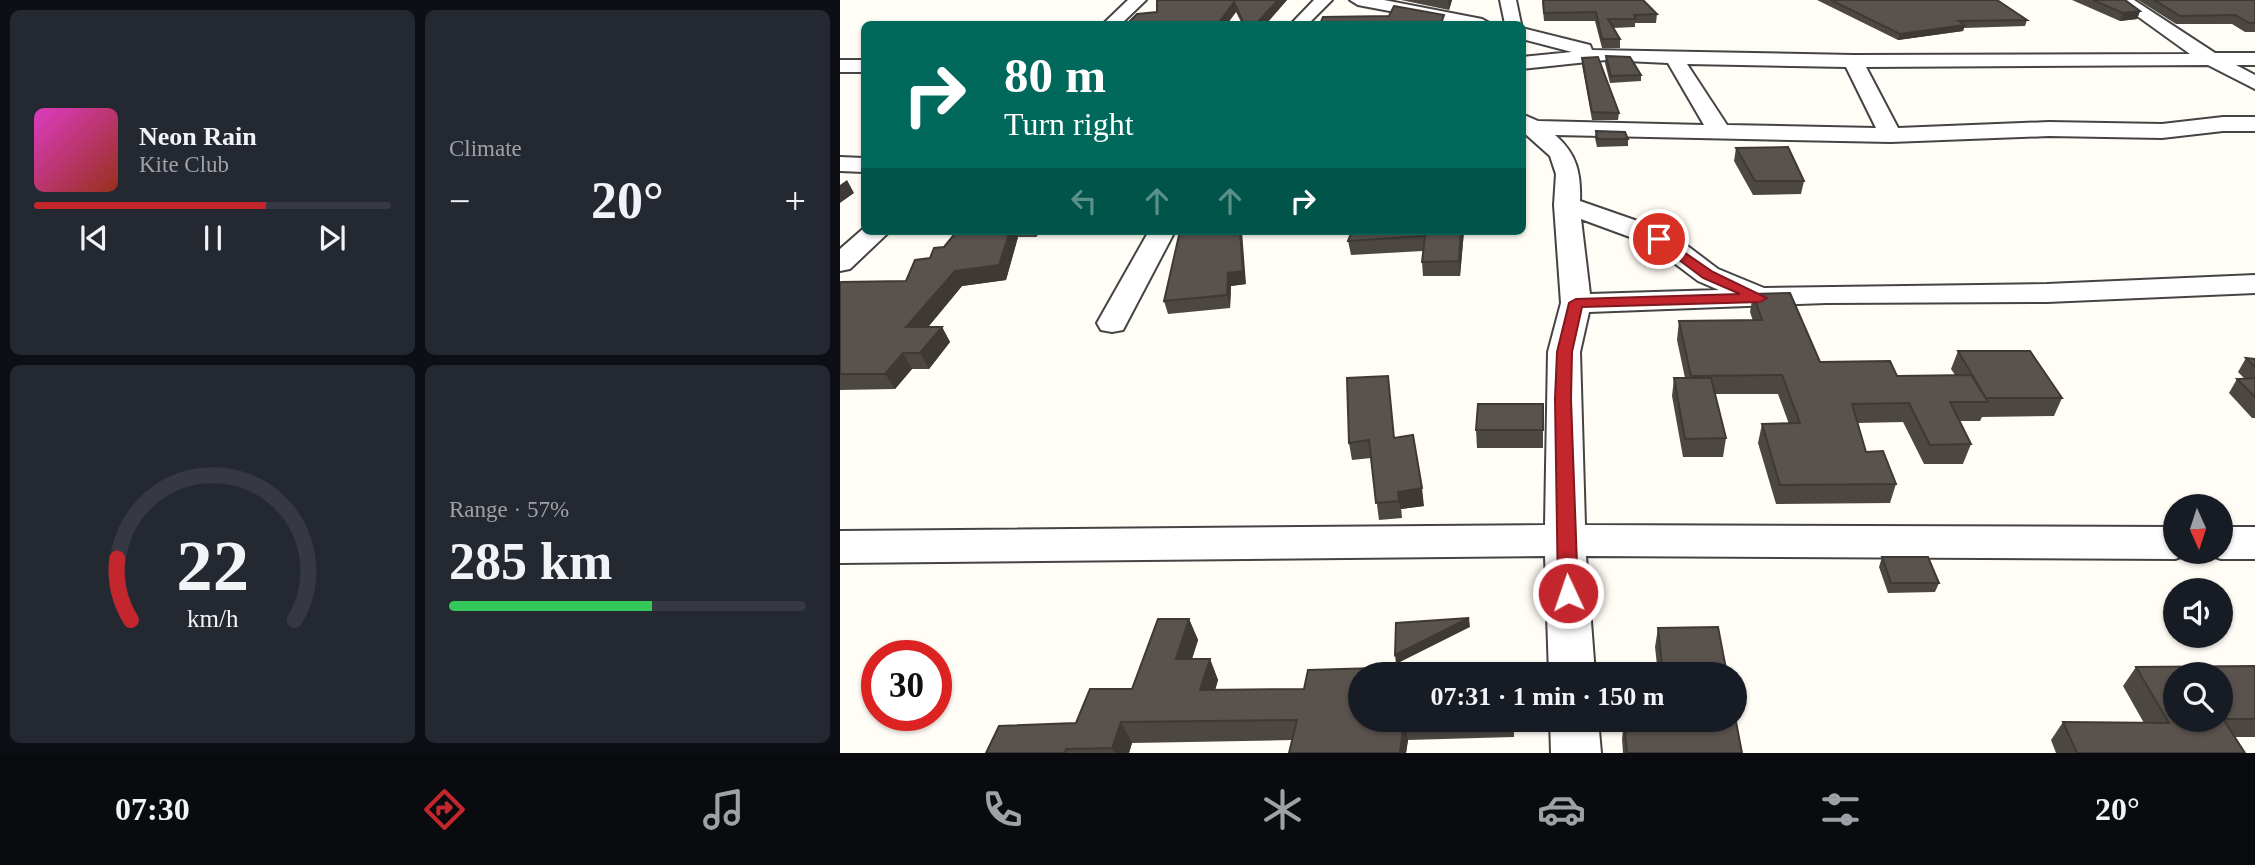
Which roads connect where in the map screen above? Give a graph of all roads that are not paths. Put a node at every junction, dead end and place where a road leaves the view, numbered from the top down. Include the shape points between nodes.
1 (1138, 0) edge
2 (1324, 0) edge
3 (1358, 0) edge
4 (1508, 0) edge
5 (2123, 0) edge
6 (1114, 21) edge
7 (1302, 21) edge
8 (1466, 21) edge
9 (1512, 21) edge
10 (1526, 34) edge
11 (1606, 54) junction
12 (1674, 58) junction
13 (2211, 59) junction
14 (2255, 59) edge
15 (1853, 61) junction
16 (1526, 63) edge
17 (840, 66) edge
18 (861, 66) edge
19 (2255, 83) edge
20 (1527, 124) edge
21 (2255, 124) edge
22 (1720, 132) junction
23 (1891, 135) junction
24 (840, 164) edge
25 (861, 164) edge
26 (1567, 205) junction
27 (872, 235) edge
28 (1160, 235) edge
29 (840, 263) edge
30 (2255, 284) edge
31 (1760, 298) junction
32 (1576, 303) junction
33 (1112, 323) dead end
34 (1565, 540) junction
35 (2163, 543) edge
36 (2233, 543) edge
37 (2255, 544) edge
38 (840, 547) edge
39 (1571, 662) edge
40 (1575, 732) edge
41 (1576, 753) edge

1 - 6 street
2 - 7 street
3 - 8 street
4 - 9 street
5 - 13 street
10 - 11 street
11 - 12 street
11 - 16 street
12 - 15 street
12 - 22 street
13 - 14 street
13 - 15 street
13 - 19 street
15 - 23 street
17 - 18 street
20 - 22 street
20 - 26 street via 1565,157 1570,178
21 - 23 street via 2162,131 2049,129
22 - 23 street
24 - 25 street
26 - 31 street via 1659,239 1708,275
26 - 32 street
27 - 29 street
28 - 33 street
30 - 31 street
31 - 32 street
32 - 34 street via 1564,352
34 - 35 street
34 - 38 street
34 - 39 street
36 - 37 street
40 - 41 street

